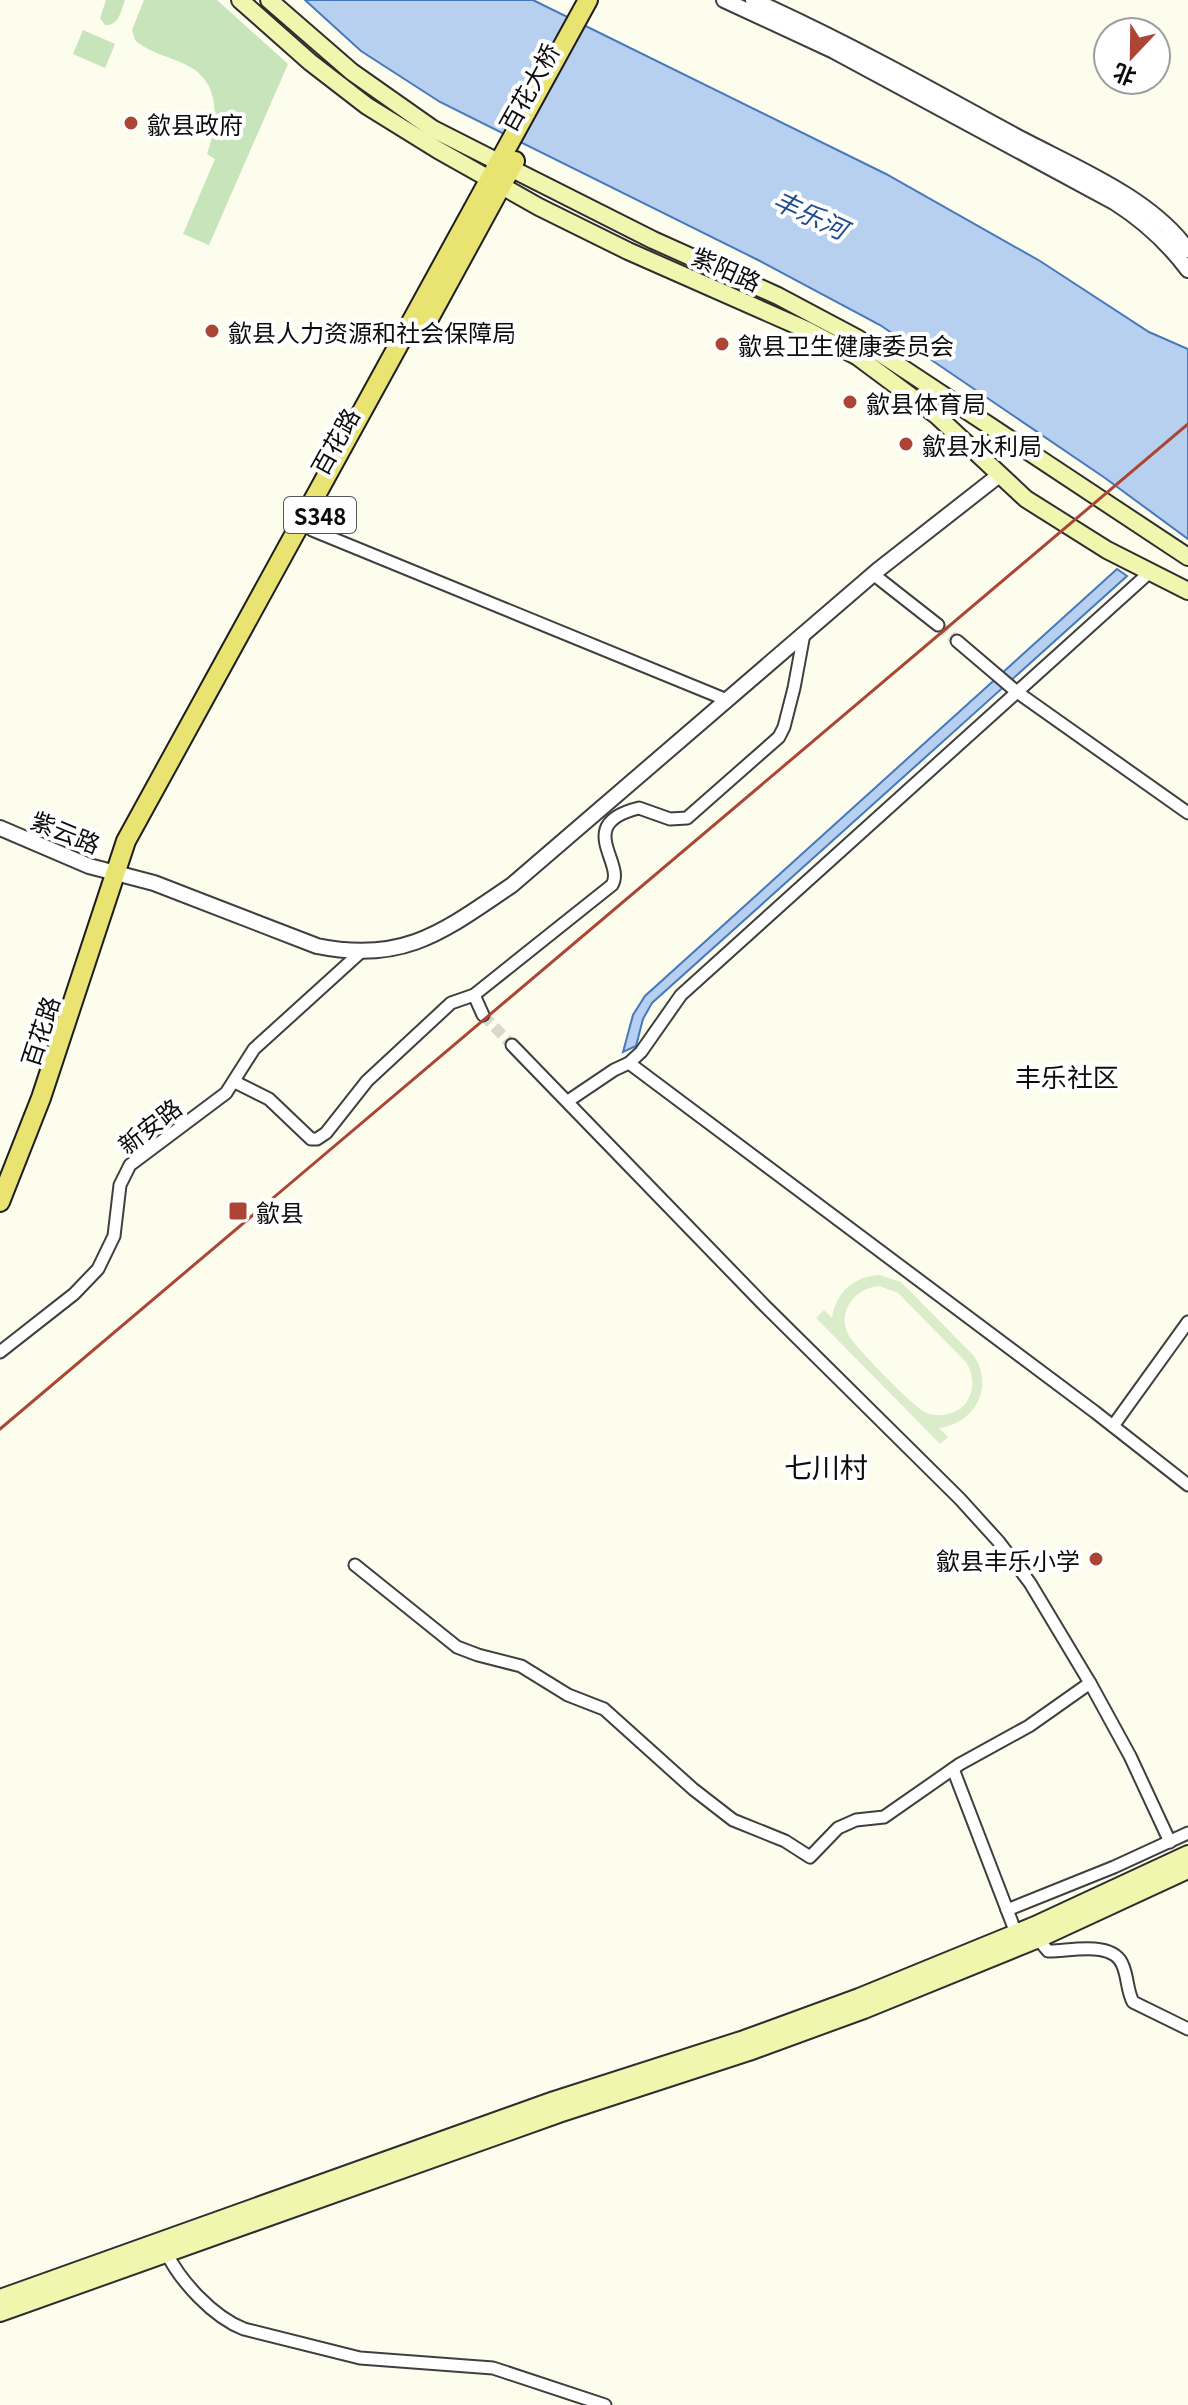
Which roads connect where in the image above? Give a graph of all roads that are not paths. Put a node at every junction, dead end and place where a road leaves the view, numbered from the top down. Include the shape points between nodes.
1 (240, 0) edge
2 (269, 0) edge
3 (588, 0) edge
4 (602, 0) edge
5 (724, 0) edge
6 (753, 0) edge
7 (504, 167) junction
8 (1188, 250) edge
9 (1188, 270) edge
10 (998, 476) junction
11 (312, 530) junction
12 (1188, 557) edge
13 (1150, 572) junction
14 (873, 574) junction
15 (1188, 591) edge
16 (938, 625) tunnel mouth
17 (804, 634) junction
18 (957, 641) tunnel mouth
19 (1014, 690) junction
20 (727, 700) junction
21 (1188, 813) edge
22 (0, 828) edge
23 (116, 873) junction
24 (362, 951) junction
25 (474, 995) junction
26 (483, 1015) tunnel mouth
27 (512, 1045) tunnel mouth
28 (629, 1063) junction
29 (235, 1082) junction
30 (568, 1101) junction
31 (0, 1202) edge
32 (1188, 1322) edge
33 (0, 1352) edge
34 (1113, 1426) junction
35 (1188, 1485) edge
36 (355, 1565) dead end
37 (1090, 1683) junction
38 (953, 1769) junction
39 (1188, 1833) edge
40 (1170, 1842) junction
41 (1188, 1854) edge
42 (1188, 1870) edge
43 (1007, 1910) junction
44 (1016, 1933) junction
45 (1038, 1939) junction
46 (1188, 2029) edge
47 (166, 2252) junction
48 (0, 2298) edge
49 (0, 2313) edge
50 (605, 2405) edge

1 - 7 main road, 紫阳路 via 367,106
2 - 7 main road, 紫阳路 via 408,114
3 - 7 main road, 百花大桥 / S348
4 - 7 main road, 百花大桥 / S348
5 - 9 street via 867,69 1114,202 1164,240
6 - 8 street via 1120,192 1165,225
7 - 10 main road, 紫阳路 via 628,251 858,357 936,415
7 - 11 main road, 百花路 / S348
7 - 12 main road, 紫阳路 via 857,338
7 - 23 main road, 百花路 / S348 via 133,828
10 - 13 main road, 紫阳路 via 1042,510
10 - 14 street, 紫云路
11 - 20 street
11 - 23 main road, 百花路 / S348 via 137,847
13 - 15 main road, 紫阳路
13 - 19 street
14 - 16 street
14 - 17 street, 紫云路
17 - 20 street, 紫云路
17 - 25 street via 784,727 772,745 687,818 670,819 639,808 613,820 604,845 616,870 612,885
18 - 19 street
19 - 21 street
19 - 28 street via 681,995
20 - 24 street, 紫云路 via 512,885 427,939
22 - 23 street, 紫云路
23 - 24 street, 紫云路 via 303,942
23 - 31 main road, 百花路 / S348 via 41,1098
24 - 29 street, 新安路 via 254,1049
25 - 26 street
25 - 29 street via 451,1003 367,1081 317,1139 269,1099
27 - 30 street
28 - 30 street
28 - 34 street
29 - 33 street, 新安路 via 130,1165 120,1185 114,1236 98,1269
30 - 37 street via 980,1520 1030,1583
32 - 34 street
34 - 35 street
36 - 38 street via 450,1642 521,1666 609,1712 727,1816 810,1857 838,1828 884,1817
37 - 38 street
37 - 40 street
38 - 43 street
39 - 40 street
40 - 43 street
41 - 44 main road
42 - 45 main road
43 - 44 street
44 - 48 main road via 787,2024 554,2100
45 - 46 street via 1048,1951 1082,1948 1114,1956 1123,1964 1133,2002
45 - 47 main road via 792,2037
47 - 49 main road
47 - 50 street via 194,2292 244,2329 360,2358 493,2368

